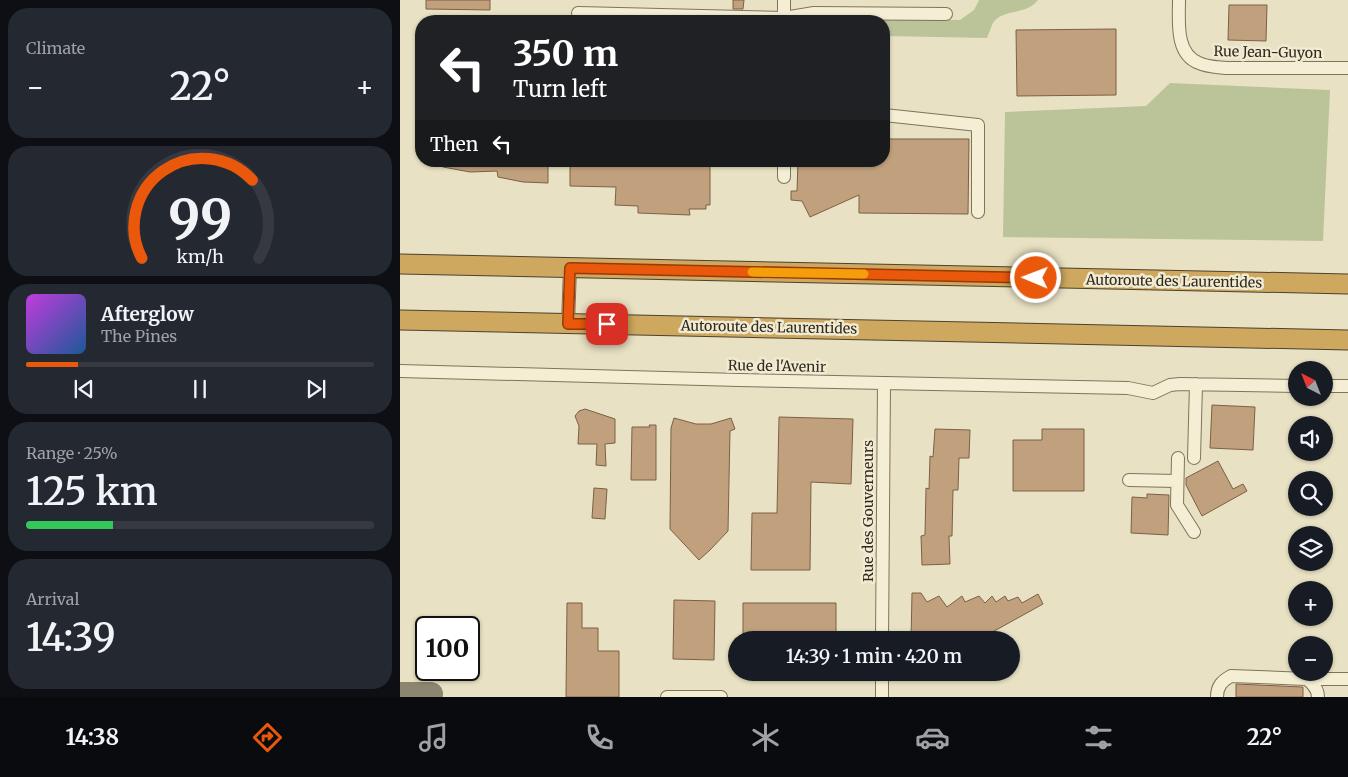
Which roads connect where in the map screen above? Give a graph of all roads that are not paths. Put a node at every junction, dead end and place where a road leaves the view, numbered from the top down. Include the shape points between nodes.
1 (784, 0) edge
2 (814, 0) edge
3 (1179, 0) edge
4 (578, 13) dead end
5 (814, 13) junction
6 (946, 14) dead end
7 (637, 15) edge
8 (784, 15) edge
9 (805, 15) edge
10 (1348, 68) edge
11 (890, 116) edge
12 (784, 167) edge
13 (784, 177) dead end
14 (978, 212) dead end
15 (400, 264) edge
16 (570, 268) junction
17 (1348, 284) edge
18 (400, 320) edge
19 (568, 324) junction
20 (1348, 340) edge
21 (400, 371) edge
22 (884, 383) junction
23 (1196, 384) junction
24 (1288, 386) edge
25 (1333, 386) edge
26 (1348, 386) edge
27 (1178, 458) dead end
28 (1194, 458) dead end
29 (1129, 480) dead end
30 (1177, 481) junction
31 (1194, 532) dead end
32 (882, 631) edge
33 (1288, 678) edge
34 (1333, 679) edge
35 (1348, 679) edge
36 (882, 681) edge
37 (1309, 681) edge
38 (667, 697) edge
39 (721, 697) edge
40 (882, 697) edge
41 (1217, 697) edge
42 (1318, 697) edge

1 - 8 street
2 - 5 street
3 - 10 street, Rue Jean-Guyon via 1183,48 1198,63 1226,68
4 - 7 street
5 - 6 street
5 - 9 street
11 - 14 street via 978,125
12 - 13 street
15 - 16 highway, Autoroute des Laurentides
16 - 17 highway, Autoroute des Laurentides
16 - 19 street
18 - 19 highway, Autoroute des Laurentides
19 - 20 highway, Autoroute des Laurentides
21 - 22 street, Rue de l'Avenir
22 - 23 street, Rue de l'Avenir via 1128,388 1153,393 1175,384
22 - 32 street, Rue des Gouverneurs
23 - 24 street
23 - 28 street
25 - 26 street
27 - 30 street
29 - 30 street
30 - 31 street via 1177,505
33 - 41 street via 1231,676 1222,681
34 - 35 street
36 - 40 street
37 - 42 street
38 - 39 street

